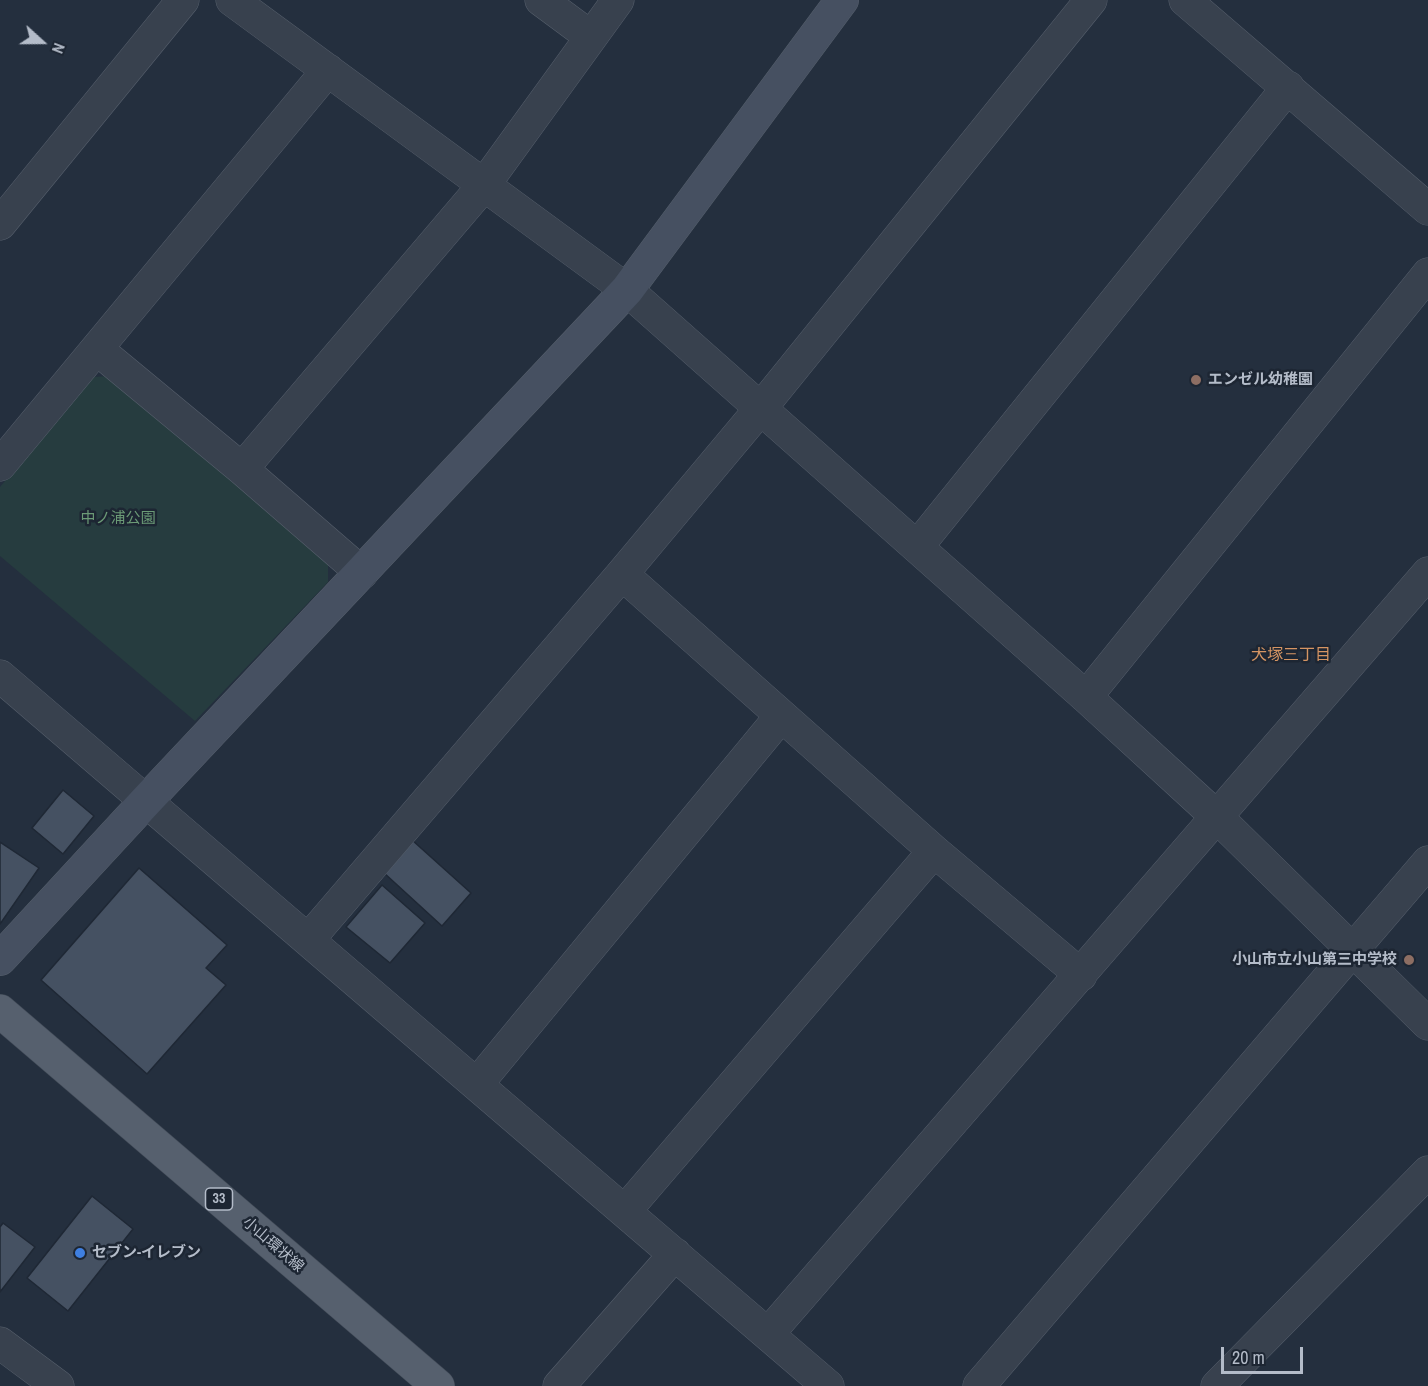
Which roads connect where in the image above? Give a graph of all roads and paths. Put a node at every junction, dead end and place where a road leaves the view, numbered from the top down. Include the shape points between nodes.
1 (183, 0) edge
2 (232, 0) edge
3 (541, 0) edge
4 (618, 0) edge
5 (1091, 0) edge
6 (1185, 0) edge
7 (841, 1) edge
8 (591, 37) junction
9 (328, 70) junction
10 (1288, 87) junction
11 (484, 185) junction
12 (1428, 209) edge
13 (0, 225) edge
14 (1428, 274) edge
15 (627, 290) junction
16 (97, 349) junction
17 (761, 408) junction
18 (0, 465) edge
19 (242, 469) junction
20 (917, 547) junction
21 (362, 573) junction
22 (1428, 573) edge
23 (622, 574) junction
24 (0, 676) edge
25 (1086, 697) junction
26 (781, 716) junction
27 (146, 801) junction
28 (1217, 817) junction
29 (934, 850) junction
30 (1428, 862) edge
31 (308, 940) junction
32 (1353, 949) junction
33 (0, 959) edge
34 (1081, 975) junction
35 (0, 1011) edge
36 (1428, 1024) edge
37 (477, 1084) junction
38 (1428, 1172) edge
39 (625, 1211) junction
40 (675, 1254) junction
41 (768, 1334) junction
42 (0, 1343) edge
43 (56, 1386) edge
44 (438, 1386) edge
45 (560, 1386) edge
46 (828, 1386) edge
47 (980, 1386) edge
48 (1216, 1386) edge

1 - 13 street
2 - 9 street
3 - 8 street
4 - 8 street
5 - 17 street
6 - 10 street
7 - 15 street
8 - 11 street
9 - 11 street
9 - 16 street
10 - 12 street
10 - 20 street
11 - 15 street
11 - 19 street
14 - 25 street
15 - 17 street
15 - 21 street
16 - 18 street
16 - 19 street
17 - 20 street
17 - 23 street
19 - 21 street
20 - 25 street
21 - 27 street
22 - 28 street
23 - 26 street
23 - 31 street
24 - 27 street
25 - 28 street
26 - 29 street
26 - 37 street
27 - 31 street
27 - 33 street
28 - 32 street
28 - 34 street
29 - 34 street
29 - 39 street
30 - 32 street
31 - 37 street
32 - 36 street
32 - 47 street
34 - 41 street
35 - 44 main road, 小山環状線 / 33
37 - 39 street
38 - 48 street
39 - 40 street
40 - 41 street
40 - 45 street
41 - 46 street
42 - 43 street

